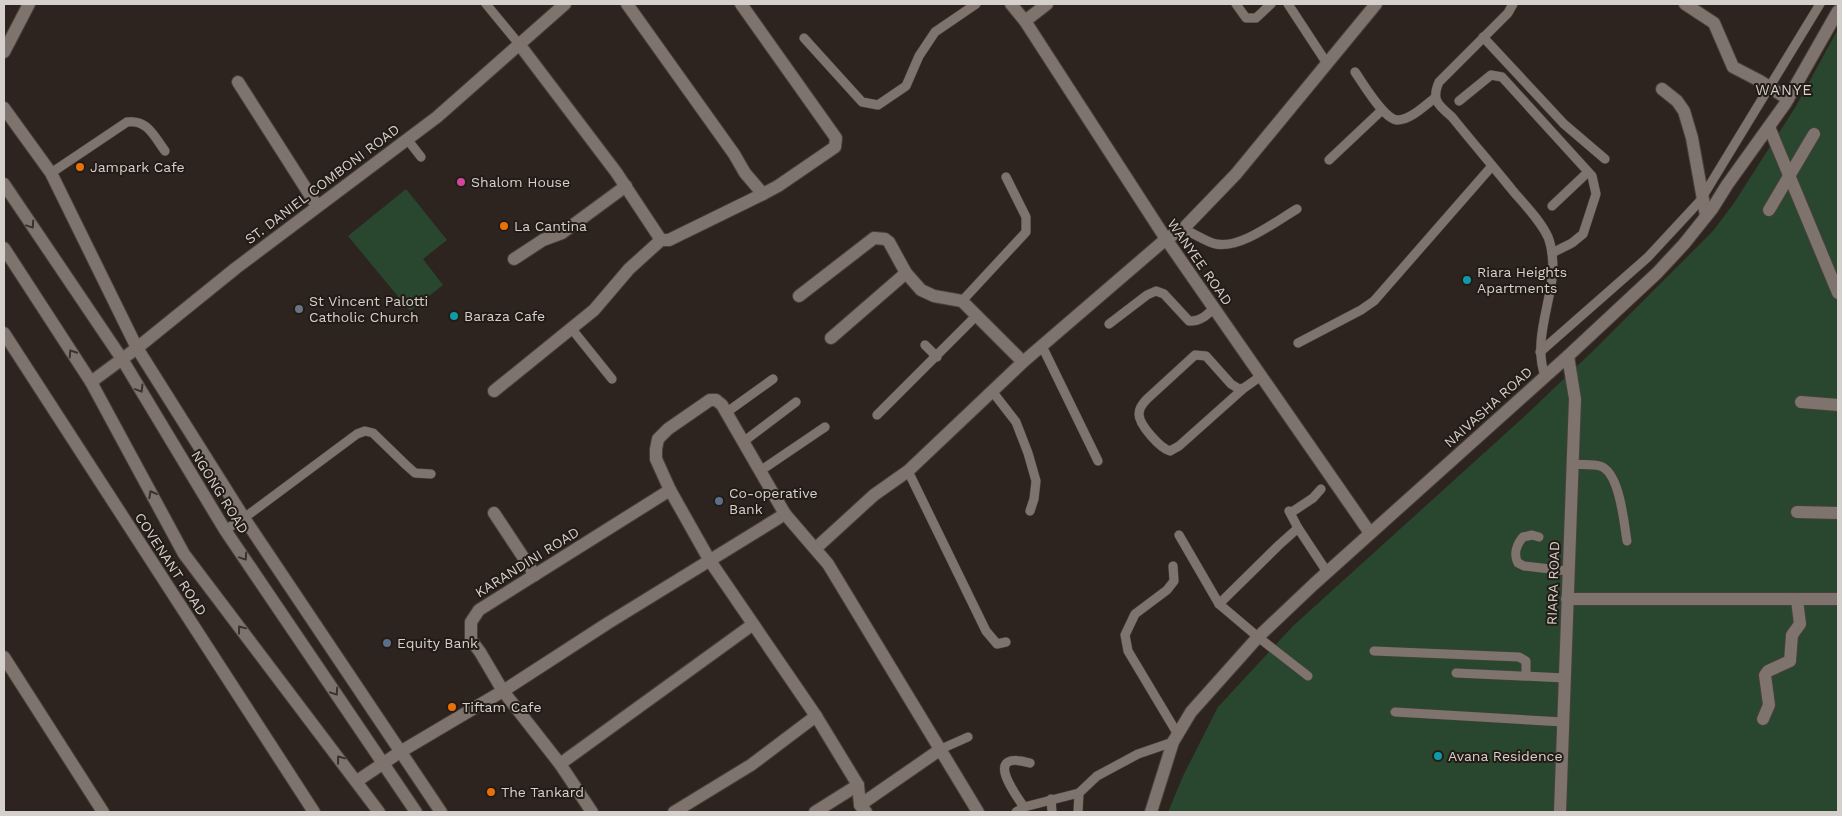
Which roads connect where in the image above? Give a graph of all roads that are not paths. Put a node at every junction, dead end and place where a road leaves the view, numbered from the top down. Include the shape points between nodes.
1 (29, 4) edge
2 (486, 4) edge
3 (565, 4) edge
4 (627, 4) edge
5 (741, 4) edge
6 (976, 4) edge
7 (1011, 4) edge
8 (1047, 4) edge
9 (1236, 4) edge
10 (1271, 4) edge
11 (1288, 4) edge
12 (1376, 4) edge
13 (1513, 4) edge
14 (1685, 4) edge
15 (1820, 4) edge
16 (1838, 11) edge
17 (1025, 22) junction
18 (1483, 37) junction
19 (804, 38) dead end
20 (519, 44) junction
21 (4, 52) edge
22 (1326, 62) junction
23 (1355, 72) dead end
24 (238, 82) dead end
25 (1770, 87) junction
26 (1662, 89) dead end
27 (1435, 98) junction
28 (1788, 99) junction
29 (1460, 102) dead end
30 (4, 108) edge
31 (1382, 110) junction
32 (1769, 128) junction
33 (1814, 134) dead end
34 (407, 139) junction
35 (165, 151) dead end
36 (421, 157) dead end
37 (1605, 159) dead end
38 (1329, 160) dead end
39 (1492, 166) junction
40 (1588, 172) junction
41 (51, 173) junction
42 (1006, 176) dead end
43 (1790, 178) junction
44 (4, 184) edge
45 (626, 186) junction
46 (763, 194) junction
47 (1704, 195) junction
48 (317, 206) junction
49 (1552, 206) dead end
50 (1297, 209) dead end
51 (1769, 210) dead end
52 (1706, 216) junction
53 (1183, 229) junction
54 (1166, 239) junction
55 (662, 240) junction
56 (4, 248) edge
57 (1552, 253) junction
58 (514, 259) dead end
59 (8, 262) edge
60 (906, 273) junction
61 (1838, 292) edge
62 (799, 296) dead end
63 (962, 300) junction
64 (1214, 308) junction
65 (977, 316) junction
66 (1110, 324) dead end
67 (571, 328) junction
68 (4, 332) edge
69 (831, 338) dead end
70 (1298, 343) dead end
71 (925, 345) dead end
72 (1042, 346) junction
73 (137, 348) junction
74 (1540, 352) junction
75 (1568, 356) junction
76 (937, 357) junction
77 (122, 360) junction
78 (1023, 362) junction
79 (1262, 376) junction
80 (1545, 376) junction
81 (612, 379) dead end
82 (773, 379) dead end
83 (92, 382) junction
84 (1244, 388) junction
85 (992, 391) junction
86 (494, 392) dead end
87 (796, 402) dead end
88 (1801, 402) dead end
89 (1838, 405) edge
90 (727, 412) junction
91 (877, 415) dead end
92 (825, 427) dead end
93 (743, 442) junction
94 (1098, 461) dead end
95 (1572, 464) junction
96 (760, 471) junction
97 (908, 471) junction
98 (431, 474) dead end
99 (1321, 489) dead end
100 (670, 490) junction
101 (1030, 510) dead end
102 (1797, 512) dead end
103 (494, 513) dead end
104 (1838, 513) edge
105 (785, 514) junction
106 (244, 518) junction
107 (1298, 528) junction
108 (225, 530) junction
109 (1370, 533) junction
110 (1178, 535) dead end
111 (1539, 537) dead end
112 (1627, 541) dead end
113 (816, 548) junction
114 (710, 561) junction
115 (1173, 566) dead end
116 (1327, 572) junction
117 (1568, 572) junction
118 (535, 575) junction
119 (1567, 599) junction
120 (1838, 599) edge
121 (1797, 600) junction
122 (1219, 604) junction
123 (752, 625) junction
124 (1258, 637) junction
125 (1006, 642) dead end
126 (1374, 651) dead end
127 (4, 657) edge
128 (1456, 673) dead end
129 (1308, 676) dead end
130 (1526, 676) junction
131 (1564, 678) junction
132 (503, 691) junction
133 (1395, 712) dead end
134 (816, 716) junction
135 (1763, 719) dead end
136 (1563, 722) junction
137 (968, 737) dead end
138 (1175, 738) junction
139 (941, 749) junction
140 (400, 752) junction
141 (1030, 763) dead end
142 (384, 764) junction
143 (560, 764) junction
144 (357, 781) junction
145 (858, 785) junction
146 (1078, 793) junction
147 (1051, 800) junction
148 (863, 808) edge
149 (1020, 809) edge
150 (103, 812) edge
151 (314, 812) edge
152 (379, 812) edge
153 (416, 812) edge
154 (441, 812) edge
155 (592, 812) edge
156 (674, 812) edge
157 (815, 812) edge
158 (978, 812) edge
159 (1052, 812) edge
160 (1078, 812) edge
161 (1151, 812) edge
162 (1560, 812) edge

1 - 21 street
2 - 20 lane
3 - 20 street, ST. DANIEL COMBONI ROAD
4 - 46 street
5 - 46 street via 836,138 835,147 824,156
6 - 19 lane via 935,32 919,56 906,86 878,105 862,102
7 - 17 street, WANYEE ROAD
8 - 17 street
9 - 10 lane via 1246,18 1256,18
11 - 22 lane
12 - 22 street
13 - 18 lane
14 - 25 street via 1714,23 1733,67
15 - 25 lane
16 - 28 street, NAIVASHA ROAD
17 - 54 street, WANYEE ROAD
18 - 27 lane via 1439,82
18 - 37 lane via 1564,124
20 - 34 street, ST. DANIEL COMBONI ROAD via 437,118
20 - 45 street
22 - 53 street via 1236,174
23 - 31 lane
24 - 48 street
25 - 28 street
25 - 47 lane
26 - 47 street via 1684,111
27 - 31 lane via 1398,120
27 - 39 lane
28 - 32 street, NAIVASHA ROAD
29 - 40 lane via 1491,75 1502,77
30 - 41 street
31 - 38 lane
32 - 43 street
32 - 52 street, NAIVASHA ROAD
33 - 43 street
34 - 36 lane
34 - 48 street, ST. DANIEL COMBONI ROAD
35 - 41 lane via 145,125 136,120 126,122
39 - 57 lane via 1543,227
39 - 70 lane via 1374,301
40 - 49 lane
40 - 57 lane via 1596,194 1583,234
41 - 73 street
42 - 63 lane via 1026,217 1026,232
43 - 51 street
43 - 61 street
44 -> 77 street, NGONG ROAD
45 - 55 street
45 - 58 street via 562,233 543,240
46 - 55 street via 669,240
47 - 52 street
47 - 74 lane via 1648,257
48 - 73 street, ST. DANIEL COMBONI ROAD
50 - 53 lane via 1243,240 1226,245 1214,244
52 - 75 street, NAIVASHA ROAD via 1657,273
53 - 54 street
54 - 64 street, WANYEE ROAD
54 - 72 street
55 - 67 street via 629,269 594,310
56 - 59 street
57 - 74 lane
83 -> 59 street
60 - 62 street via 889,242 874,238
60 - 63 street via 926,294
60 - 69 street
63 - 65 street
64 - 66 lane via 1203,318 1190,321 1164,294 1156,291
64 - 79 street, WANYEE ROAD
65 - 76 lane
65 - 78 street
67 - 81 lane
67 - 86 street
68 - 151 street, COVENANT ROAD
71 - 76 lane
72 - 78 street
72 - 94 lane
73 - 77 street, ST. DANIEL COMBONI ROAD
73 - 106 street
74 - 80 lane
75 - 80 street, NAIVASHA ROAD
75 - 95 street, RIARA ROAD via 1575,399
76 - 91 lane
77 - 83 street, ST. DANIEL COMBONI ROAD
77 -> 108 street, NGONG ROAD
78 - 85 street
79 - 84 lane
79 - 109 street, WANYEE ROAD
80 - 109 street, NAIVASHA ROAD
82 - 90 lane
144 -> 83 street via 184,554
84 - 84 lane via 1234,387 1206,356 1194,355 1142,405 1140,420 1164,450 1170,451 1180,446
85 - 97 street
85 - 101 lane via 1016,422 1028,453 1036,481
87 - 93 lane
88 - 89 street
90 - 93 street
90 - 100 street via 716,400 710,400 658,439 656,459
92 - 96 lane
93 - 96 street
95 - 112 lane via 1600,466 1607,470 1616,484
95 - 117 street, RIARA ROAD
96 - 105 street
97 - 113 street via 874,495
97 - 125 lane via 986,631 997,644
98 - 106 lane via 415,473 374,433 365,432 357,434
99 - 107 lane via 1292,512 1289,510
100 - 114 street
100 - 118 street, KARANDINI ROAD
102 - 104 street
103 - 118 street
105 - 113 street
105 - 114 street
106 - 108 lane
106 - 140 street
107 - 116 lane
107 - 122 lane
108 -> 142 street, NGONG ROAD
109 - 116 street, NAIVASHA ROAD
110 - 122 lane
111 - 117 lane via 1523,537 1515,554 1518,563
113 - 139 street
114 - 123 street
114 - 132 street
115 - 138 lane via 1174,581 1135,614 1125,635 1128,651
116 - 124 street, NAIVASHA ROAD
117 - 119 street, RIARA ROAD
118 - 132 street, KARANDINI ROAD via 479,610 471,622 471,640
119 - 121 street
119 - 131 street, RIARA ROAD
120 - 121 street
121 - 135 street via 1800,624 1792,635 1790,661 1765,675 1769,705
122 - 124 lane
123 - 134 street
123 - 143 street
124 - 129 lane
124 - 138 street, NAIVASHA ROAD via 1191,712
126 - 130 lane via 1519,658 1526,662
127 - 150 street
128 - 130 lane
130 - 131 lane
131 - 136 street, RIARA ROAD
132 - 140 street
132 - 143 street, KARANDINI ROAD
133 - 136 lane
134 - 145 street
134 - 156 street via 744,770
136 - 162 street, RIARA ROAD
137 - 139 lane
138 - 146 lane via 1097,776
138 - 161 street, NAIVASHA ROAD
139 - 148 street
139 - 158 street
140 - 142 street
140 - 154 street
141 - 149 lane via 1011,761 1004,770
142 - 144 street
142 - 153 street, NGONG ROAD
143 - 155 street, KARANDINI ROAD
144 - 152 street
145 - 148 street
145 - 157 street
146 - 147 lane
146 - 160 lane
147 - 149 lane
147 - 159 lane

